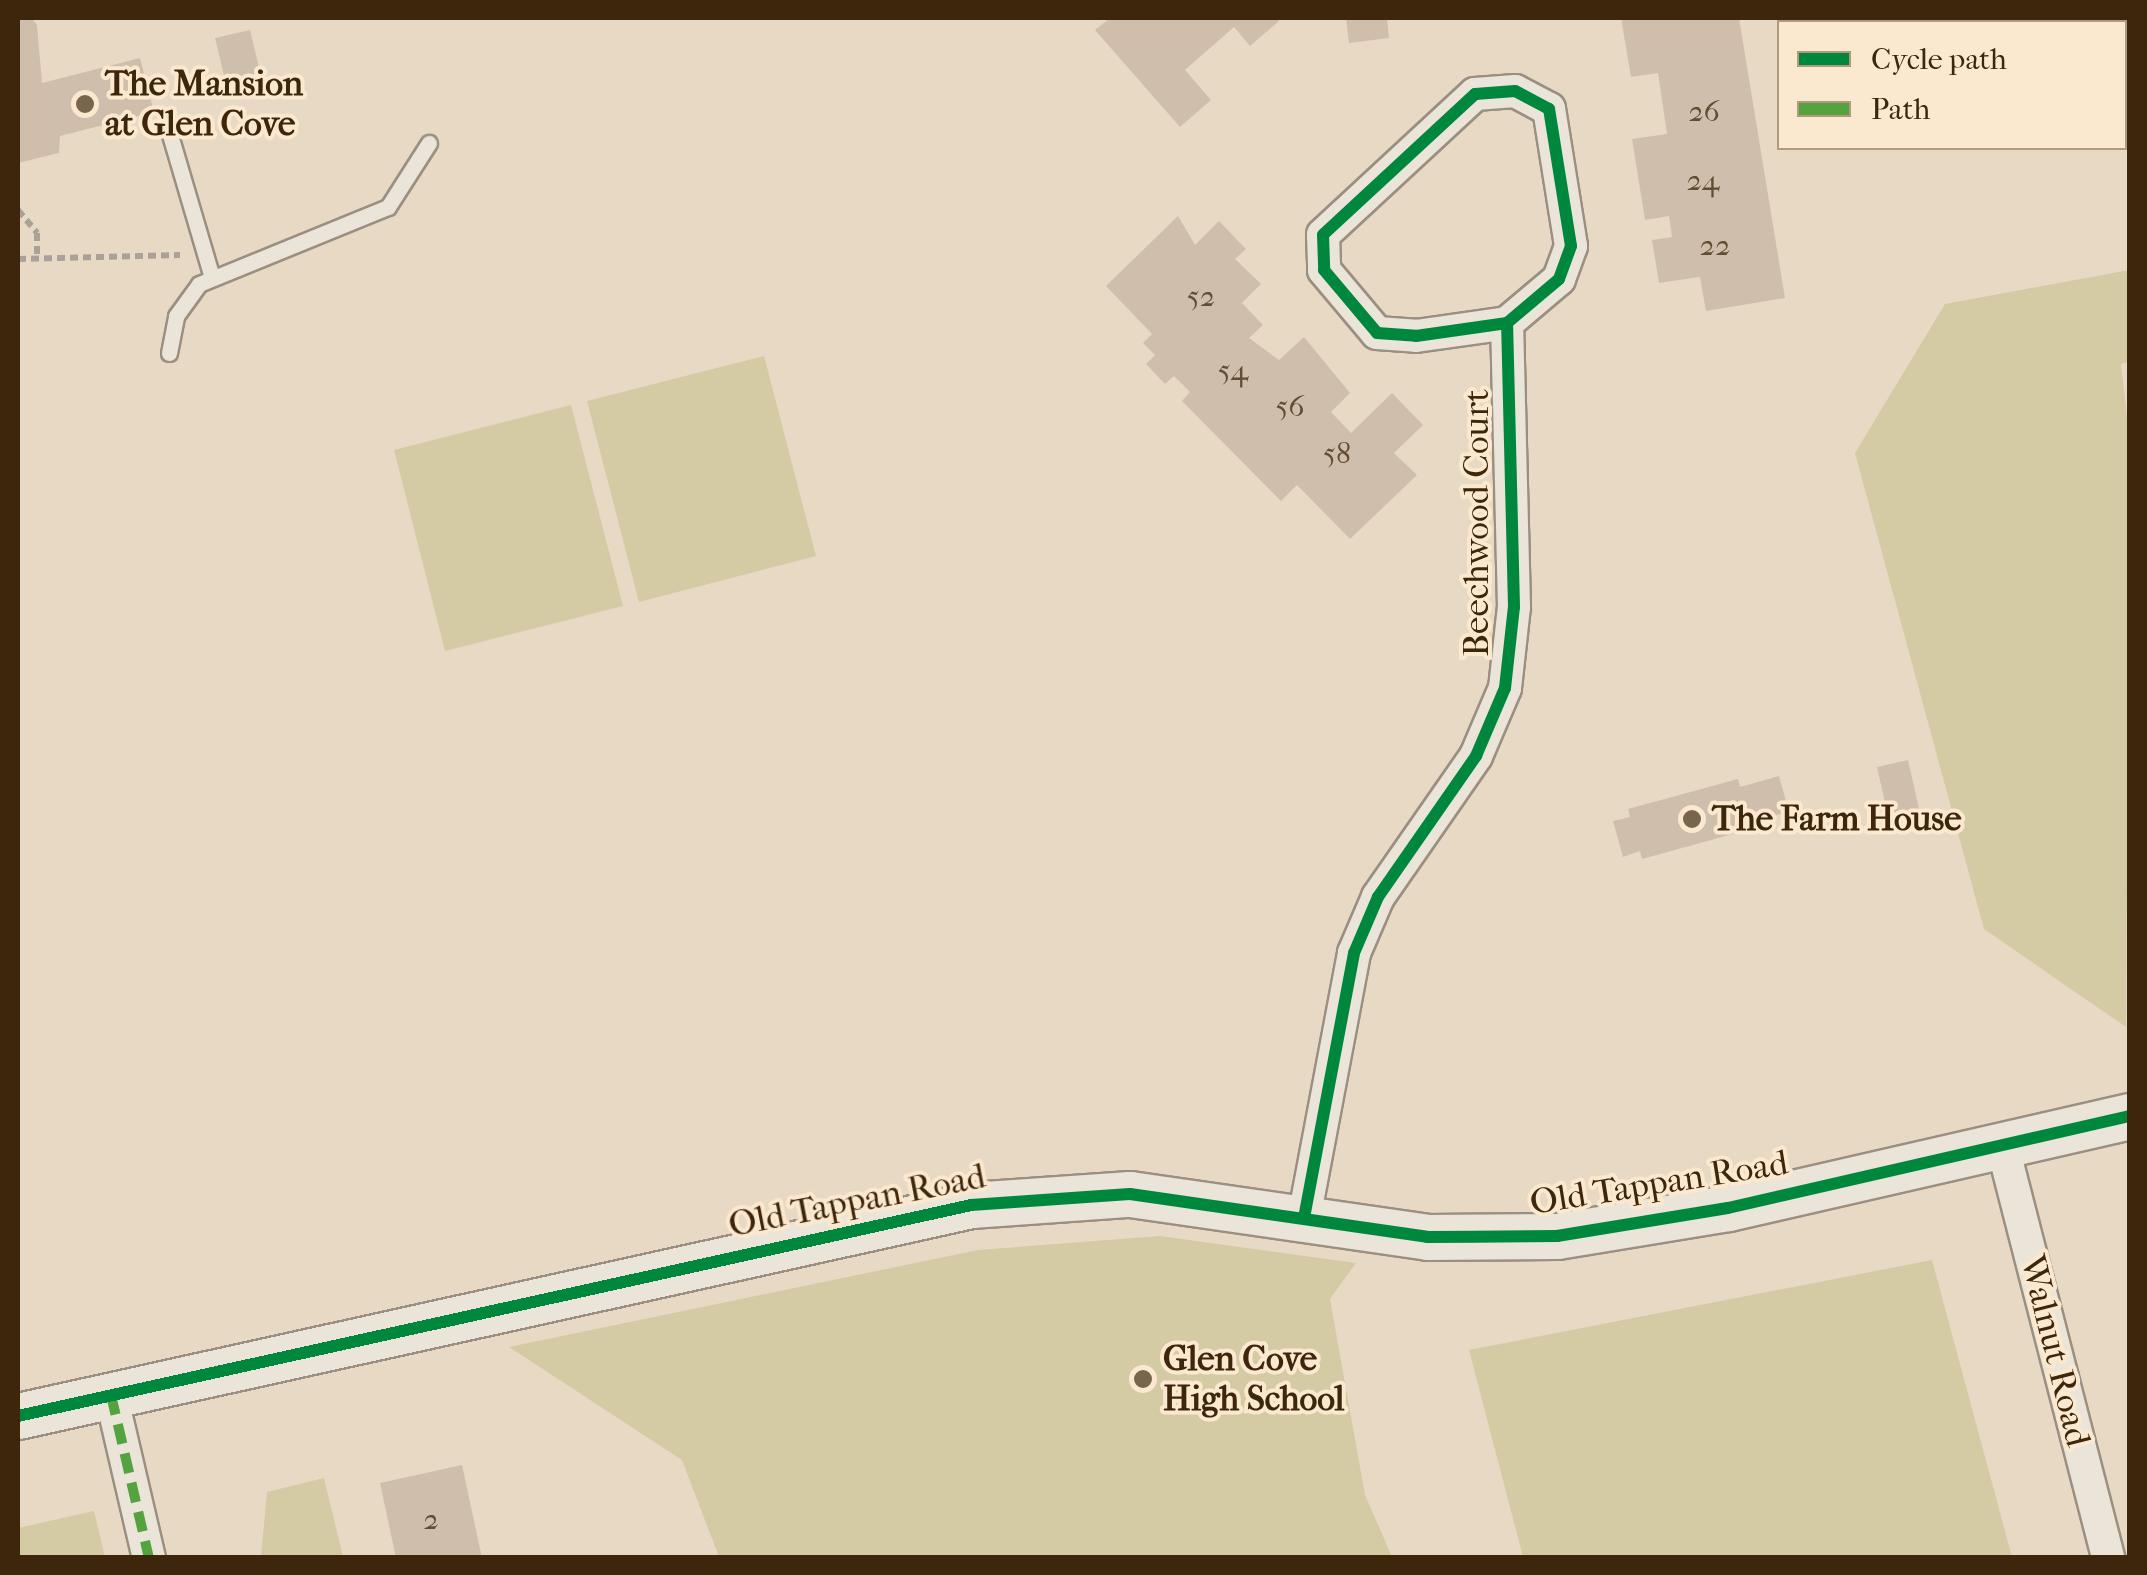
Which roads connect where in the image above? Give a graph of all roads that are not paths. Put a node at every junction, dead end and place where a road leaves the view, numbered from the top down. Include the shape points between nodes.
1 (168, 128) dead end
2 (429, 142) dead end
3 (212, 274) junction
4 (1507, 323) junction
5 (169, 352) dead end
6 (2130, 1116) edge
7 (2002, 1144) junction
8 (1304, 1218) junction
9 (111, 1395) junction
10 (18, 1416) edge
11 (150, 1558) edge
12 (2108, 1558) edge

1 - 3 lane
2 - 3 lane via 388,207
3 - 5 lane via 176,316
4 - 4 street via 1560,279 1571,246 1549,109 1515,90 1475,94 1323,235 1324,270 1377,333 1416,336
4 - 8 street, Beechwood Court via 1514,607 1505,688 1476,756 1378,897 1354,953
6 - 7 street, Old Tappan Road
7 - 8 street, Old Tappan Road via 1728,1208 1557,1236 1427,1237
7 - 12 street, Walnut Road
8 - 9 street, Old Tappan Road via 1130,1194 971,1205
9 - 10 street, Old Tappan Road
9 - 11 street

